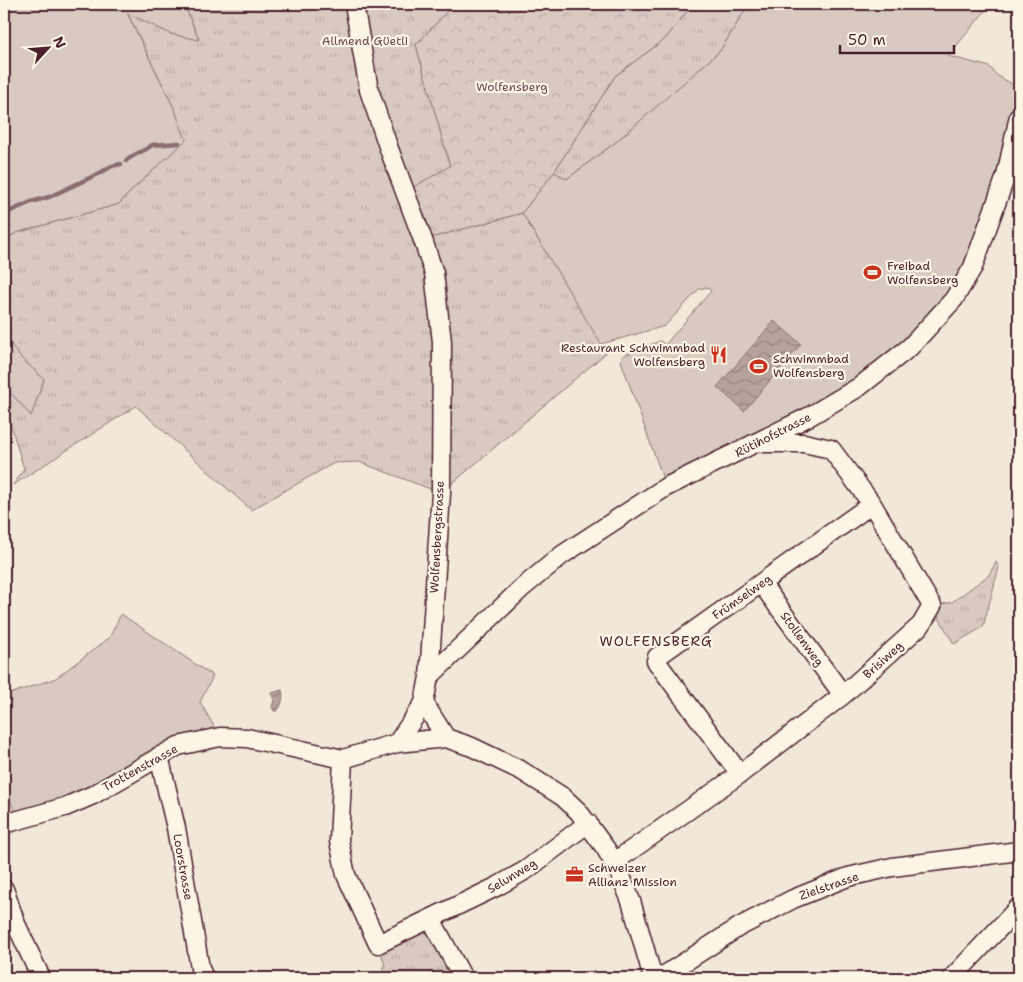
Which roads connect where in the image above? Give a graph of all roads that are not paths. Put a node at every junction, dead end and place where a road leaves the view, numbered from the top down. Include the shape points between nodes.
1 (354, 4) edge
2 (1019, 116) edge
3 (756, 443) junction
4 (872, 504) junction
5 (761, 584) junction
6 (429, 677) junction
7 (843, 695) junction
8 (424, 703) junction
9 (446, 738) junction
10 (396, 743) junction
11 (159, 756) junction
12 (343, 759) junction
13 (740, 774) junction
14 (588, 823) junction
15 (4, 824) edge
16 (1019, 851) edge
17 (614, 862) junction
18 (4, 888) edge
19 (1019, 907) edge
20 (431, 919) junction
21 (41, 978) edge
22 (204, 978) edge
23 (463, 978) edge
24 (653, 978) edge
25 (660, 978) edge
26 (952, 978) edge

1 - 6 street, Wolfensbergstrasse via 369,90 434,273 442,342 441,493
2 - 3 street, Rütihofstrasse via 1006,176 986,233 973,267 954,299 910,347 859,387
3 - 4 street, Brisiweg via 804,443 831,449
3 - 6 street, Rütihofstrasse via 666,487 562,555 522,588
4 - 5 street, Frümselweg
4 - 7 street, Brisiweg via 932,606 921,625
5 - 7 street, Stollenweg
5 - 13 street, Frümselweg via 657,657 656,661
6 - 8 street, Wolfensbergstrasse
7 - 13 street, Brisiweg
8 - 9 street
8 - 10 street
9 - 10 street, Trottenstrasse
9 - 14 street via 472,746 542,783 563,797
10 - 12 street, Trottenstrasse
11 - 12 street, Trottenstrasse via 178,746 220,737 247,738
11 - 15 street, Trottenstrasse via 65,807
11 - 22 street, Loorstrasse
12 - 20 street, Selunweg via 339,841 346,875 378,944
13 - 17 street, Brisiweg
14 - 17 street
14 - 20 street, Selunweg via 526,870
16 - 25 street, Zielstrasse via 848,877 793,898 739,927
17 - 24 street via 632,901
18 - 21 street via 16,924
19 - 26 street
20 - 23 street

